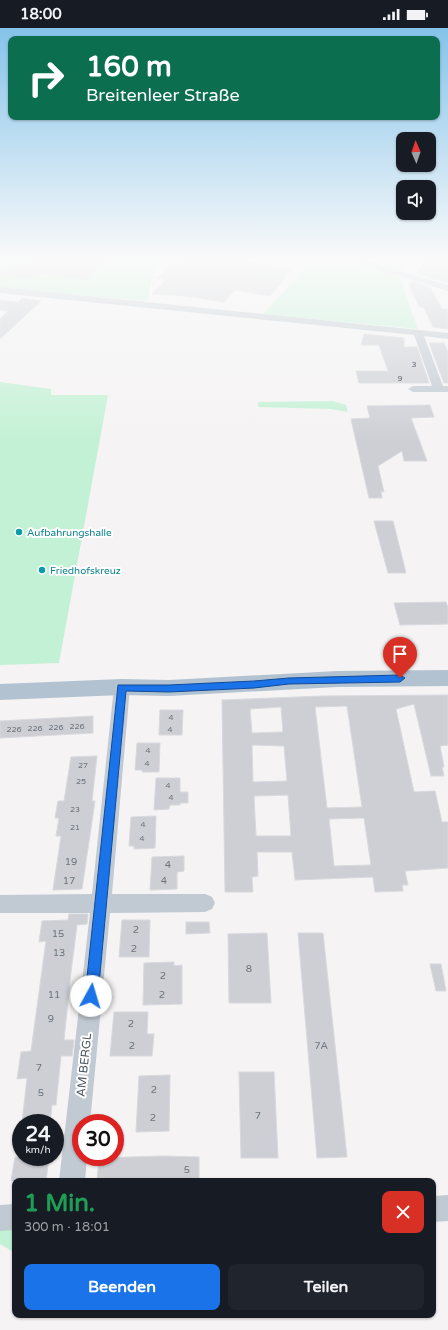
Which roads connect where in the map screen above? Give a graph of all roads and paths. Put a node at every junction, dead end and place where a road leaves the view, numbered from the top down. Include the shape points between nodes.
1 (299, 321) edge
2 (418, 333) junction
3 (448, 336) edge
4 (413, 389) dead end
5 (444, 389) edge
6 (448, 678) edge
7 (122, 687) junction
8 (0, 692) edge
9 (101, 903) junction
10 (205, 903) dead end
11 (0, 904) edge
12 (72, 1178) edge
13 (448, 1208) edge
14 (436, 1209) edge
15 (12, 1217) edge
16 (0, 1218) edge

1 - 2 street
2 - 3 street
2 - 5 street
4 - 5 street
6 - 7 main road via 289,681 169,688
7 - 8 main road
7 - 9 street, AM BERGL
9 - 10 street
9 - 11 street
9 - 12 street, AM BERGL
13 - 14 street
15 - 16 street

